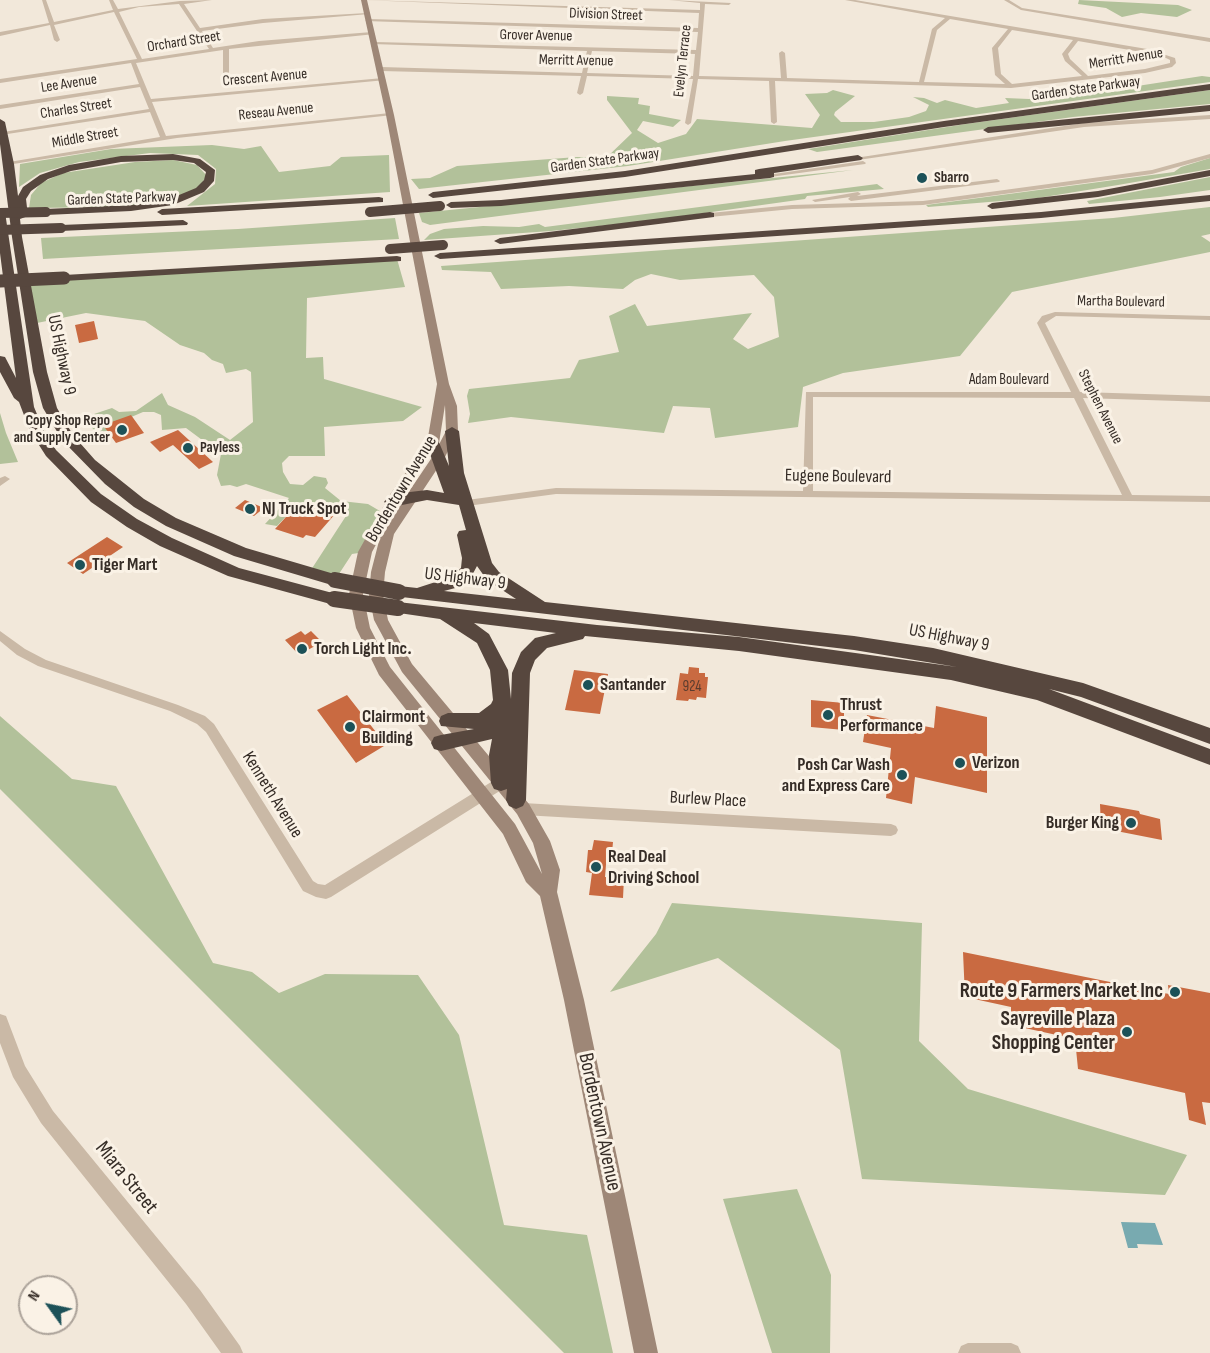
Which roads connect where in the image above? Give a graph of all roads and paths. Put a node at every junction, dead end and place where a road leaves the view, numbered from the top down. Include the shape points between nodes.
1 (44, 0) edge
2 (111, 0) edge
3 (210, 0) edge
4 (364, 0) edge
5 (551, 0) edge
6 (671, 0) edge
7 (847, 0) edge
8 (1000, 0) edge
9 (1006, 0) edge
10 (180, 2) junction
11 (703, 2) junction
12 (729, 4) dead end
13 (548, 7) junction
14 (885, 7) junction
15 (116, 10) junction
16 (879, 11) dead end
17 (701, 12) junction
18 (949, 17) junction
19 (367, 18) junction
20 (52, 23) junction
21 (539, 26) junction
22 (581, 27) junction
23 (1011, 28) junction
24 (198, 30) junction
25 (698, 30) junction
26 (0, 34) edge
27 (372, 34) junction
28 (1077, 39) junction
29 (57, 40) dead end
30 (1210, 40) edge
31 (375, 45) junction
32 (226, 48) junction
33 (575, 49) junction
34 (590, 49) junction
35 (212, 50) junction
36 (697, 52) junction
37 (782, 53) dead end
38 (140, 61) junction
39 (133, 62) junction
40 (381, 69) junction
41 (584, 74) junction
42 (226, 75) dead end
43 (696, 76) junction
44 (1087, 78) junction
45 (772, 79) junction
46 (784, 79) junction
47 (383, 80) junction
48 (0, 81) edge
49 (921, 84) junction
50 (142, 85) junction
51 (1011, 86) junction
52 (1210, 87) edge
53 (580, 93) dead end
54 (149, 101) junction
55 (0, 107) edge
56 (1210, 108) edge
57 (153, 110) junction
58 (390, 115) junction
59 (1210, 117) edge
60 (0, 122) edge
61 (774, 122) dead end
62 (688, 123) dead end
63 (3, 134) junction
64 (164, 138) junction
65 (1210, 156) edge
66 (861, 160) junction
67 (9, 164) junction
68 (1210, 174) edge
69 (770, 175) joint
70 (997, 181) dead end
71 (677, 185) junction
72 (1210, 196) edge
73 (440, 206) junction
74 (0, 213) edge
75 (46, 214) junction
76 (340, 214) dead end
77 (710, 215) junction
78 (0, 218) edge
79 (192, 223) dead end
80 (0, 230) edge
81 (500, 241) junction
82 (442, 251) junction
83 (23, 265) junction
84 (0, 269) edge
85 (61, 273) junction
86 (0, 281) edge
87 (1210, 318) edge
88 (1043, 330) joint
89 (0, 360) edge
90 (443, 384) junction
91 (1078, 395) junction
92 (1210, 399) edge
93 (27, 407) junction
94 (452, 431) junction
95 (433, 443) junction
96 (439, 458) junction
97 (808, 493) junction
98 (1129, 498) junction
99 (1210, 499) edge
100 (401, 502) junction
101 (460, 505) junction
102 (402, 598) junction
103 (543, 609) junction
104 (432, 611) junction
105 (597, 631) junction
106 (0, 635) edge
107 (512, 699) junction
108 (448, 720) junction
109 (504, 724) junction
110 (1210, 736) edge
111 (465, 739) junction
112 (441, 743) junction
113 (1210, 757) edge
114 (501, 783) junction
115 (482, 795) junction
116 (519, 805) junction
117 (891, 830) dead end
118 (548, 892) junction
119 (0, 1022) edge
120 (233, 1353) edge
121 (646, 1353) edge
122 (968, 1353) edge
123 (1011, 1353) edge

1 - 20 street
2 - 15 street
3 - 10 street
4 - 13 street
4 - 19 street, Bordentown Avenue
5 - 13 street
6 - 11 street
7 - 14 street, Merritt Avenue
8 - 9 street
9 - 30 street via 1021,9
10 - 15 street
10 - 24 street
11 - 12 street
11 - 17 street, Evelyn Terrace
13 - 17 street
13 - 21 street
14 - 16 street
14 - 18 street, Merritt Avenue
15 - 20 street
15 - 38 street
17 - 25 street, Evelyn Terrace
18 - 23 street, Merritt Avenue
18 - 49 street via 935,29
19 - 21 street, Division Street
19 - 24 street, Division Street via 263,21
19 - 27 street, Bordentown Avenue
20 - 26 street
20 - 29 street
21 - 22 street, Division Street
22 - 25 street, Division Street
22 - 33 street
23 - 28 street, Merritt Avenue
23 - 51 street via 995,48 998,75
24 - 35 street
25 - 36 street, Evelyn Terrace
27 - 31 street, Bordentown Avenue
27 - 32 street, Orchard Street
28 - 44 street via 1065,54
28 - 44 street, Merritt Avenue via 1147,51 1173,60 1170,66
31 - 33 street, Grover Avenue
31 - 40 street, Bordentown Avenue
32 - 35 street, Orchard Street
32 - 42 street
33 - 34 street, Grover Avenue
34 - 36 street, Grover Avenue
34 - 41 street
35 - 38 street, Orchard Street
36 - 43 street, Evelyn Terrace
37 - 46 street
38 - 39 street, Orchard Street
39 - 48 street, Orchard Street
39 - 50 street
40 - 41 street, Merritt Avenue
40 - 47 street, Bordentown Avenue
41 - 43 street, Merritt Avenue
41 - 53 street
43 - 45 street, Merritt Avenue
43 - 62 street, Evelyn Terrace
44 - 51 street, Merritt Avenue
45 - 46 street, Merritt Avenue
45 - 61 street
46 - 49 street, Merritt Avenue
47 - 54 street, Crescent Avenue
47 - 58 street, Bordentown Avenue
49 - 51 street, Merritt Avenue
50 - 54 street
50 - 55 street, Lee Avenue
52 - 75 highway, Garden State Parkway via 633,173 434,195 204,210
54 - 57 street
56 - 73 highway, Garden State Parkway via 982,131 617,185
57 - 63 street, Charles Street
57 - 64 street
58 - 64 street, Reseau Avenue
58 - 90 street, Bordentown Avenue
59 - 66 street via 1084,125
60 - 63 highway, US Highway 9
63 - 67 highway, US Highway 9
64 - 67 street, Middle Street
65 - 77 street via 1152,172 923,203
66 - 69 street
66 - 71 highway
67 - 83 highway, US Highway 9
68 - 81 highway via 1098,194 997,206
69 - 71 highway
70 - 77 street via 759,206
71 - 73 highway
72 - 82 highway via 1041,215
73 - 76 highway, Garden State Parkway, bridge
74 - 75 highway, bridge
74 - 93 highway, US Highway 9
75 - 78 highway, Garden State Parkway
75 - 83 highway via 169,203 200,190 210,181 211,172 191,159 157,157 85,164 44,177 27,189 21,199 27,236
77 - 81 highway
79 - 80 highway, Garden State Parkway, bridge
81 - 82 highway
82 - 85 highway
83 - 102 highway, US Highway 9, bridge via 43,389 62,429 90,463 139,503 191,531 254,557
84 - 85 highway
85 - 86 highway, bridge
87 - 88 street, Martha Boulevard via 1055,314 1041,323
88 - 91 street, Stephen Avenue
89 - 93 highway
90 - 94 street, Bordentown Avenue via 451,406
90 - 95 street, Bordentown Avenue
91 - 92 street, Adam Boulevard
91 - 97 street, Adam Boulevard via 809,394
91 - 98 street, Stephen Avenue
93 - 102 highway, US Highway 9, bridge via 37,431 67,471 96,498 180,549 234,572 334,599
94 - 96 street, Bordentown Avenue
94 - 101 highway
95 - 96 highway
95 - 100 street, Bordentown Avenue
96 - 100 street, Bordentown Avenue
96 - 101 highway
97 - 98 street, Eugene Boulevard
97 - 101 street, Eugene Boulevard via 556,491
98 - 99 street, Eugene Boulevard
100 - 101 highway
100 - 108 street, Bordentown Avenue via 382,552 376,595 381,620 407,668
100 - 112 street, Bordentown Avenue via 365,552 356,594 363,628 384,671
101 - 102 highway via 469,569 453,583
101 - 103 highway via 484,564 493,576
102 - 103 highway, US Highway 9
102 - 104 highway, US Highway 9
103 - 110 highway, US Highway 9 via 933,655 1083,690
104 - 105 highway, US Highway 9
104 - 107 highway via 465,625 483,639
105 - 107 highway via 542,643 527,657
105 - 113 highway, US Highway 9 via 739,644 951,673 1039,693
106 - 115 street, Kenneth Avenue via 42,663 201,720 210,728 308,886 316,890 326,892
107 - 108 highway via 483,721
107 - 109 highway
107 - 116 highway
108 - 111 street, Bordentown Avenue
109 - 111 highway
109 - 114 highway via 499,755
111 - 112 highway
111 - 114 street, Bordentown Avenue
112 - 115 street, Bordentown Avenue
114 - 115 street, Kenneth Avenue
114 - 116 street, Bordentown Avenue
115 - 118 street, Bordentown Avenue via 509,829 532,876
116 - 117 street, Burlew Place
116 - 118 street, Bordentown Avenue via 541,841 551,870
118 - 121 street, Bordentown Avenue
119 - 120 street, Miara Street via 19,1071 42,1109 193,1297
122 - 123 street

